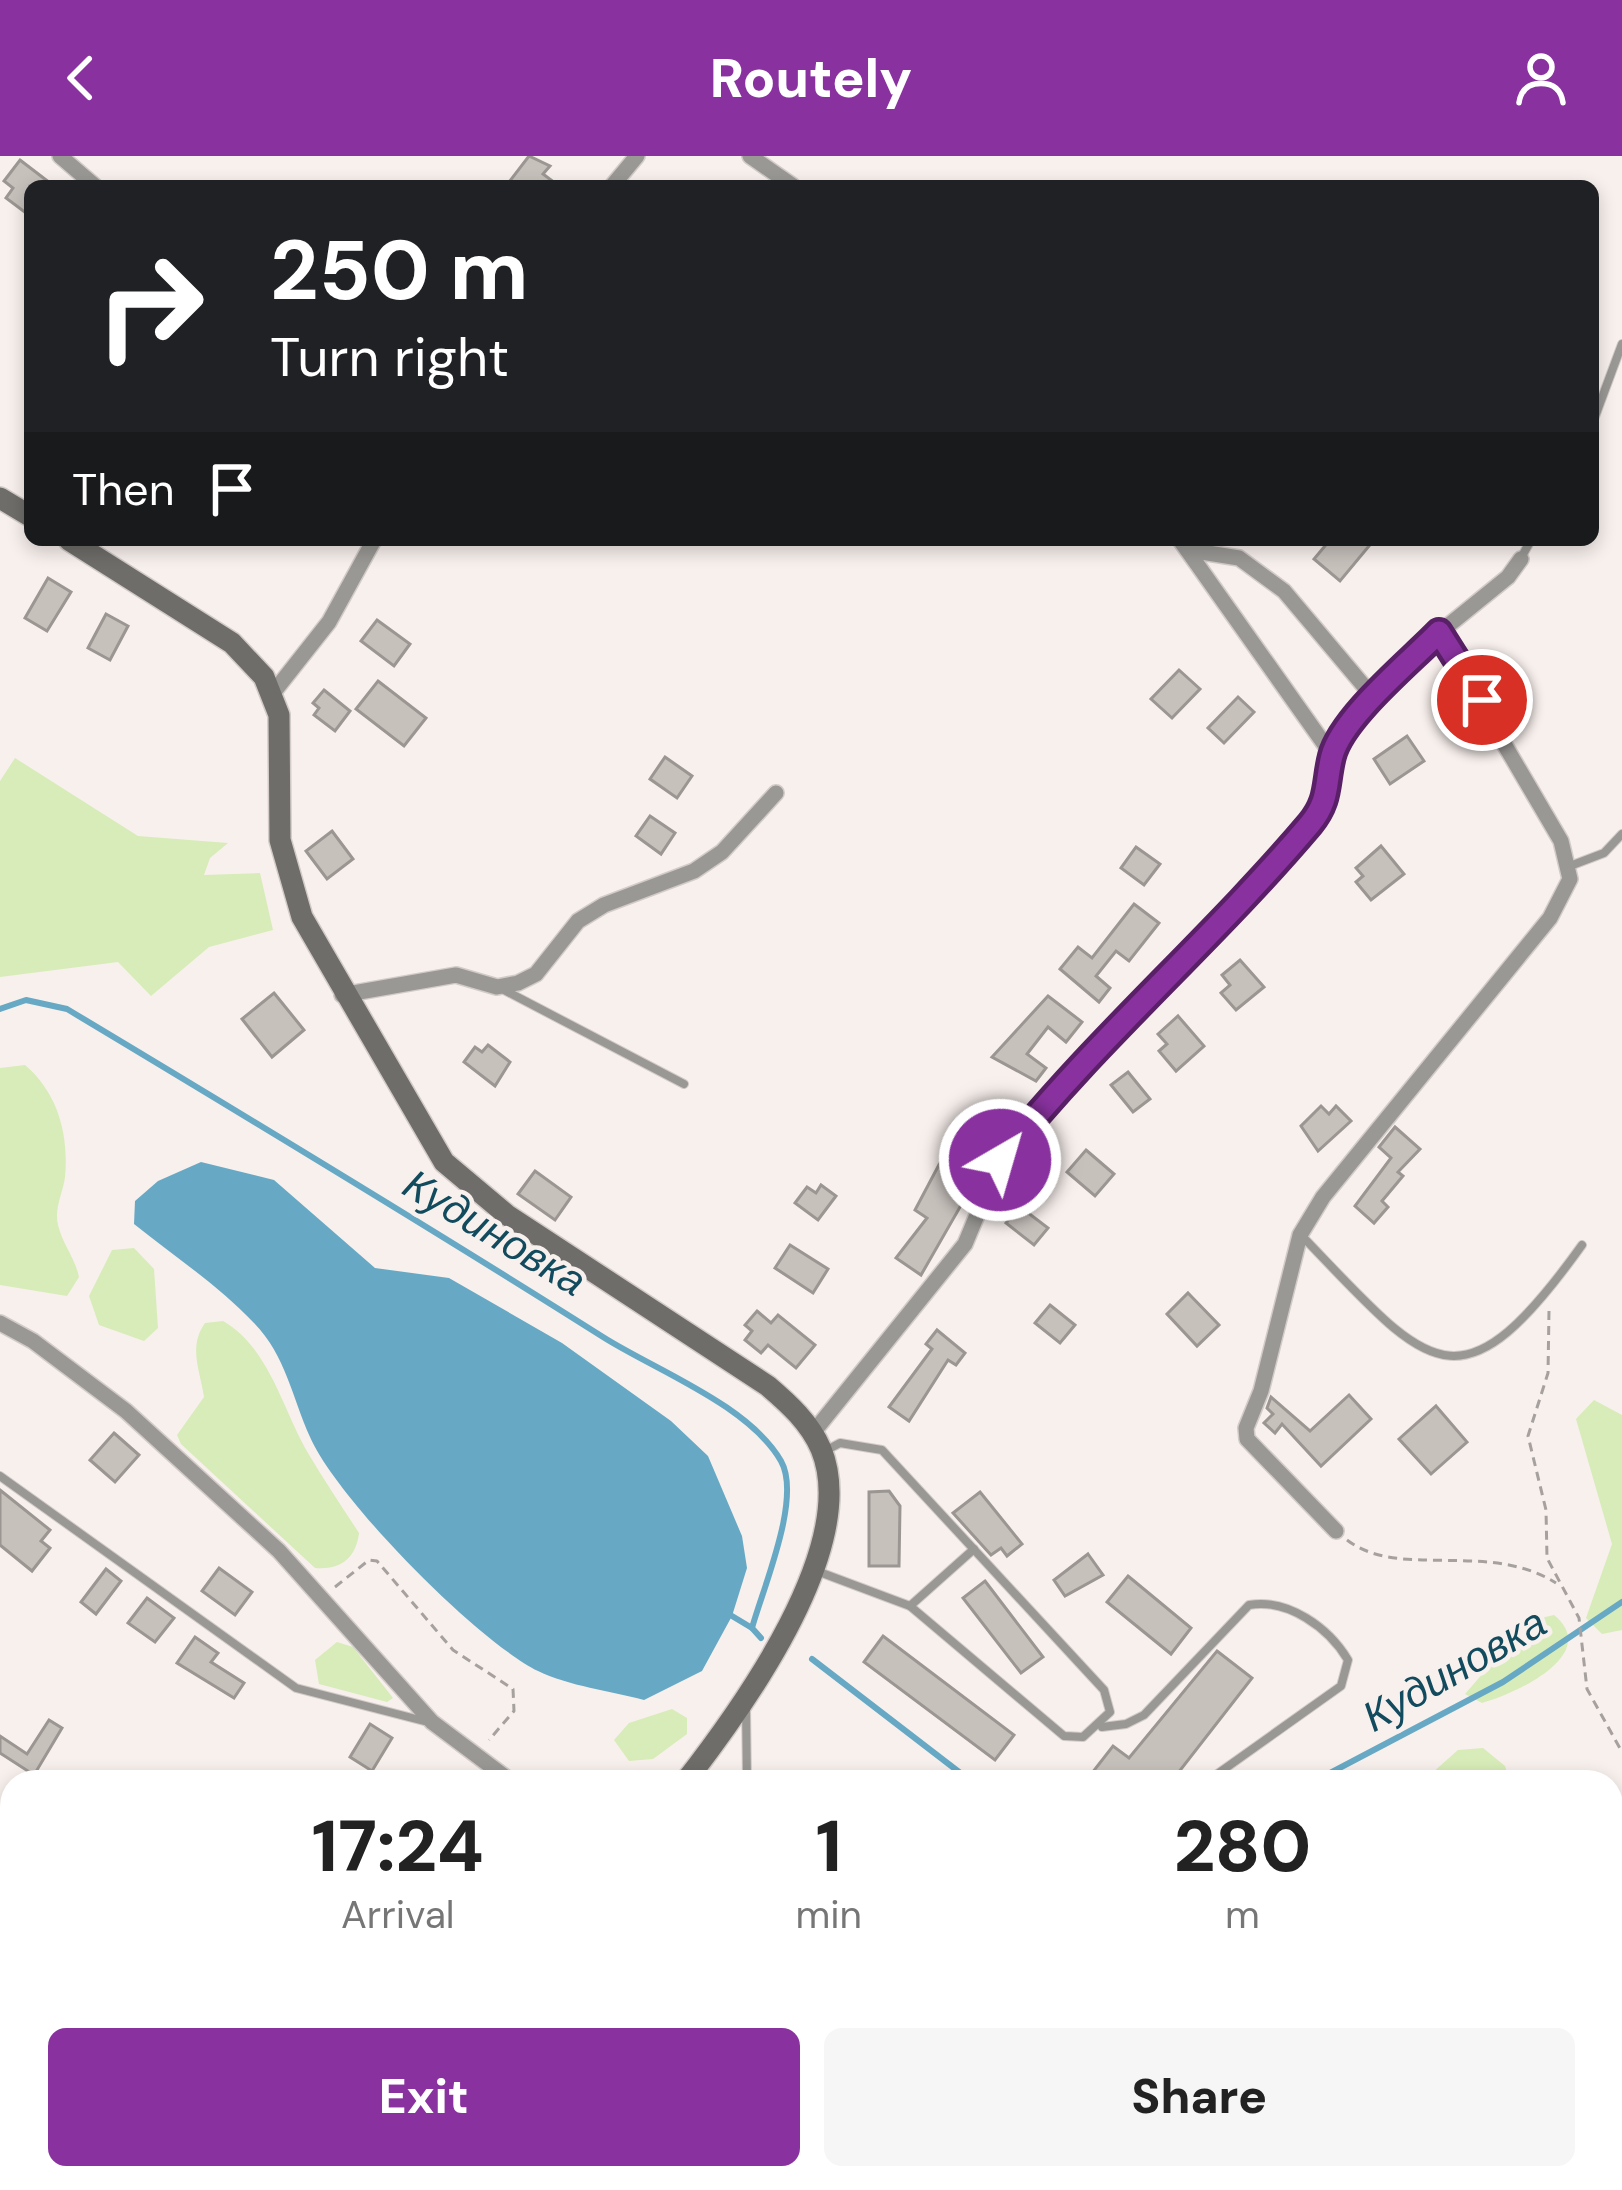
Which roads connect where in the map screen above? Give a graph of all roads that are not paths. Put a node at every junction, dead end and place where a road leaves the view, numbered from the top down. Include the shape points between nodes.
1 (60, 156) edge
2 (637, 156) edge
3 (750, 156) edge
4 (88, 180) edge
5 (617, 180) edge
6 (784, 180) edge
7 (1622, 344) edge
8 (1599, 406) edge
9 (78, 546) edge
10 (371, 546) edge
11 (1185, 546) edge
12 (1188, 546) edge
13 (1528, 546) edge
14 (1521, 559) joint
15 (1439, 632) junction
16 (273, 693) junction
17 (1373, 698) junction
18 (1332, 755) junction
19 (776, 793) dead end
20 (1620, 840) edge
21 (1570, 866) junction
22 (497, 987) junction
23 (342, 995) junction
24 (684, 1084) dead end
25 (1300, 1235) junction
26 (1582, 1245) dead end
27 (0, 1323) edge
28 (817, 1443) junction
29 (0, 1477) edge
30 (1336, 1531) road end
31 (974, 1549) junction
32 (812, 1569) junction
33 (910, 1606) junction
34 (746, 1702) junction
35 (432, 1723) junction
36 (1100, 1727) junction
37 (496, 1770) edge
38 (694, 1770) edge
39 (747, 1770) edge
40 (1223, 1770) edge

1 - 4 street
2 - 5 street
3 - 6 street
7 - 8 lane
9 - 16 main road via 232,643
10 - 16 street via 329,622
11 - 18 street
12 - 17 street via 1239,558 1284,591
13 - 14 lane
14 - 15 street
15 - 17 street
15 - 21 street
16 - 23 main road via 280,840 290,883
17 - 18 street
18 - 28 street via 1332,782 1315,818 1063,1080 1000,1160 965,1244
19 - 22 street via 722,852 604,905 578,921 536,974
20 - 21 lane
21 - 25 street via 1565,898
22 - 23 street via 455,976
22 - 24 lane
23 - 28 main road via 419,1127 467,1185 768,1386
25 - 26 lane via 1437,1359 1465,1358 1500,1340
25 - 30 street via 1247,1439
27 - 35 street via 126,1411 279,1551
28 - 31 lane via 882,1450
28 - 32 main road via 827,1500
29 - 35 lane via 296,1688
31 - 33 lane
31 - 36 lane via 1104,1690 1110,1712
32 - 33 lane
32 - 34 main road via 787,1634
33 - 36 lane via 1064,1736
34 - 38 main road
34 - 39 lane
35 - 37 street
36 - 40 lane via 1144,1715 1250,1604 1272,1600 1340,1646 1348,1660 1340,1686

